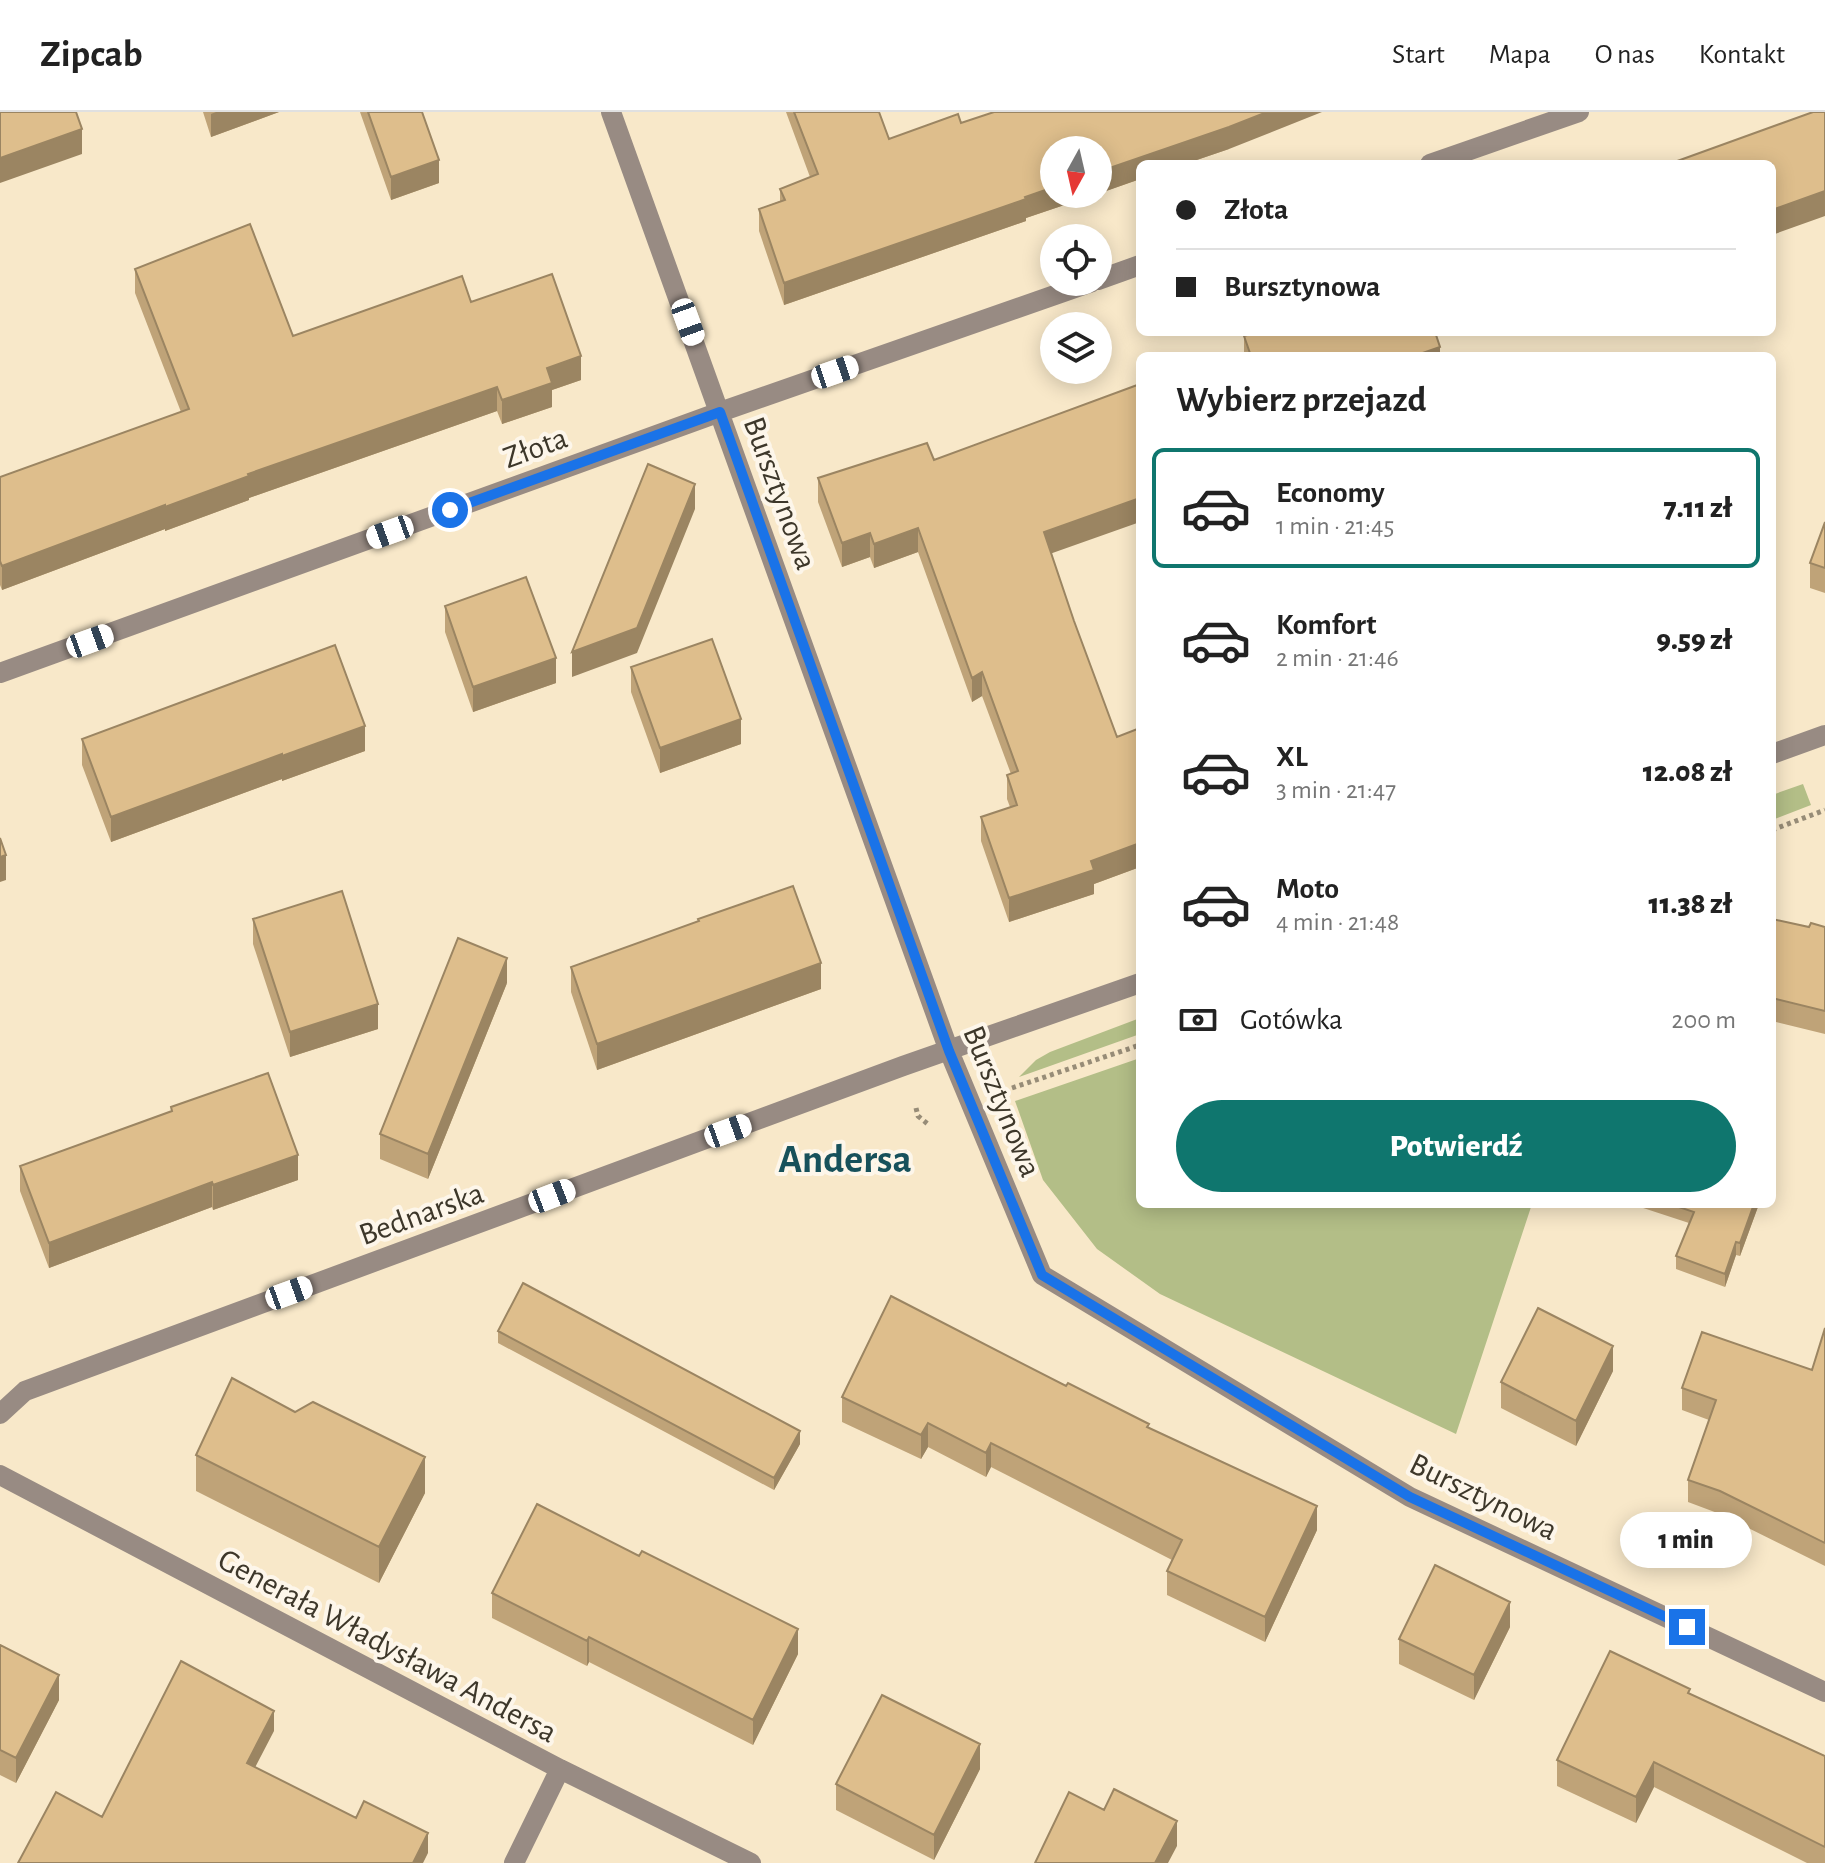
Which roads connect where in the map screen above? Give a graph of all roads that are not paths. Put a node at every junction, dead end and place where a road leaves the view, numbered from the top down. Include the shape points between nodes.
1 (611, 112) edge
2 (1579, 112) edge
3 (1441, 160) edge
4 (1136, 266) edge
5 (1112, 275) edge
6 (1052, 296) edge
7 (720, 412) junction
8 (0, 673) edge
9 (1824, 741) edge
10 (1776, 753) edge
11 (1136, 984) edge
12 (949, 1051) junction
13 (0, 1414) edge
14 (0, 1475) edge
15 (1825, 1692) edge
16 (560, 1769) junction
17 (514, 1863) edge
18 (751, 1863) edge

1 - 7 street, Bursztynowa
2 - 3 street
4 - 5 street
6 - 7 street, Złota
7 - 8 street, Złota
7 - 12 street, Bursztynowa
9 - 10 street
11 - 12 street, Bednarska
12 - 13 street, Bednarska via 25,1391
12 - 15 street, Bursztynowa via 1042,1275 1410,1497
14 - 16 street, Generała Władysława Andersa
16 - 17 street
16 - 18 street, Generała Władysława Andersa

